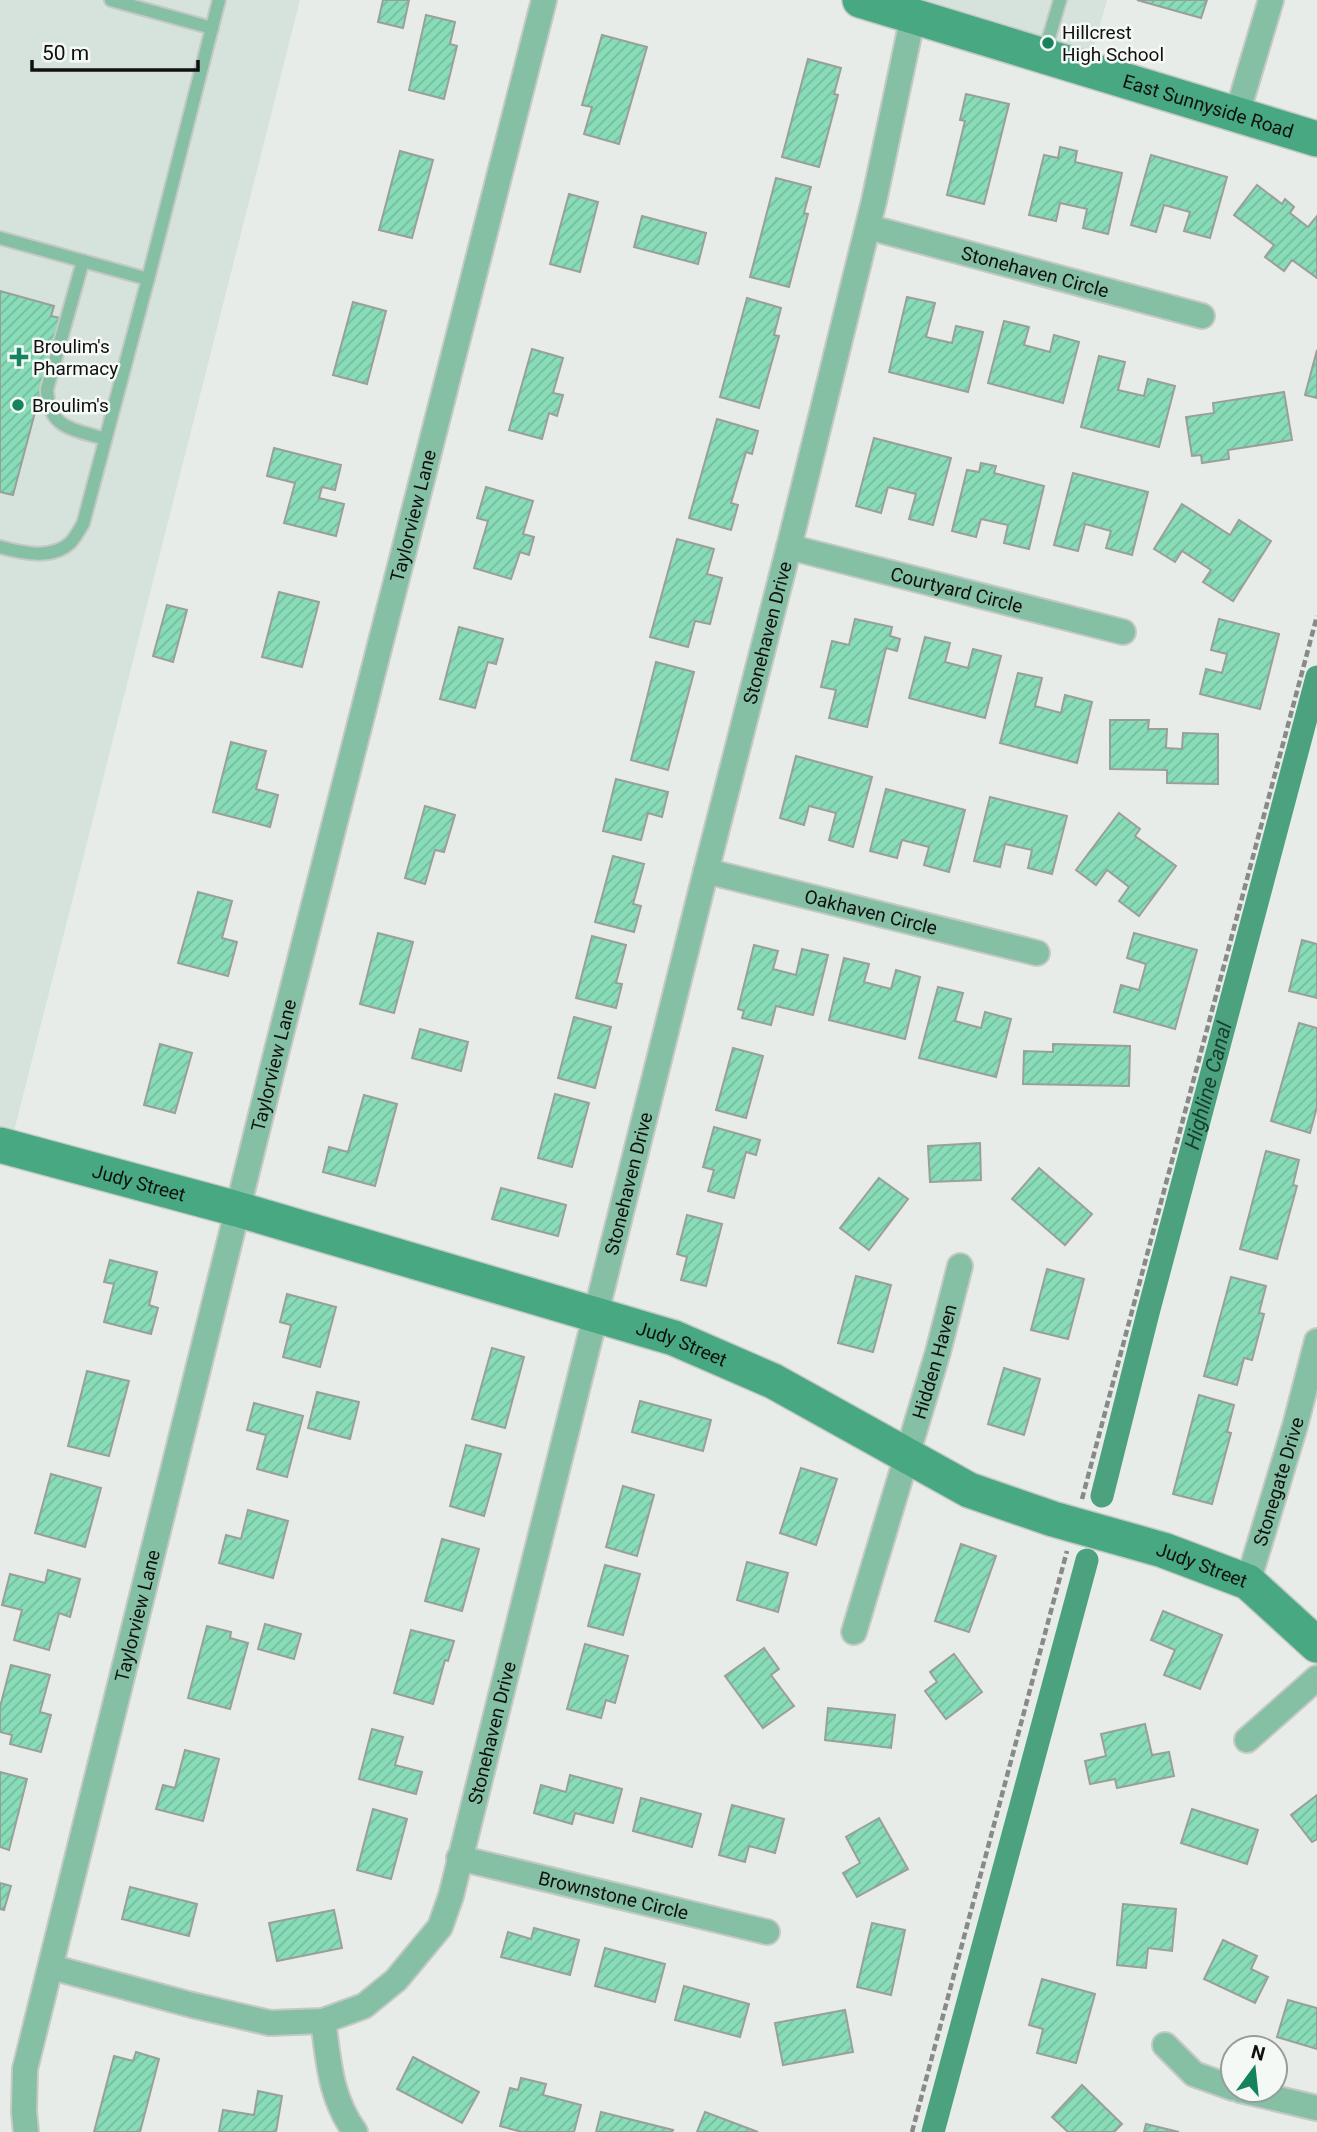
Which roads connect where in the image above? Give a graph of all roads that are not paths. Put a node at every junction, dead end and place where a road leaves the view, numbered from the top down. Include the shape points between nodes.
1 (111, 0) edge
2 (219, 0) edge
3 (544, 0) edge
4 (860, 0) edge
5 (1060, 0) edge
6 (1271, 0) edge
7 (913, 16) junction
8 (212, 28) junction
9 (1044, 56) junction
10 (1237, 114) junction
11 (1317, 139) edge
12 (868, 227) junction
13 (0, 238) edge
14 (83, 261) junction
15 (148, 279) junction
16 (1202, 316) dead end
17 (106, 439) junction
18 (0, 547) edge
19 (789, 547) junction
20 (1123, 632) dead end
21 (706, 871) junction
22 (1037, 953) dead end
23 (0, 1144) edge
24 (237, 1209) junction
25 (960, 1266) dead end
26 (595, 1315) junction
27 (1317, 1341) edge
28 (907, 1457) junction
29 (1248, 1582) junction
30 (855, 1632) dead end
31 (1317, 1645) edge
32 (1317, 1678) edge
33 (1247, 1740) dead end
34 (459, 1858) junction
35 (767, 1931) dead end
36 (51, 1967) junction
37 (323, 2021) junction
38 (1165, 2045) dead end
39 (1219, 2083) edge
40 (1289, 2101) edge
41 (1317, 2108) edge
42 (26, 2132) edge
43 (355, 2132) edge

1 - 8 lane
2 - 8 lane
3 - 24 street, Taylorview Lane
4 - 7 street, East Sunnyside Road
5 - 9 lane
6 - 10 street
7 - 9 street, East Sunnyside Road
7 - 12 street, Stonehaven Drive
8 - 15 lane
9 - 10 street, East Sunnyside Road
10 - 11 street, East Sunnyside Road
12 - 16 street, Stonehaven Circle
12 - 19 street, Stonehaven Drive
13 - 14 lane
14 - 15 lane
14 - 17 lane via 47,389 47,405 60,424
15 - 17 lane
17 - 18 lane via 83,524 69,543 51,552 26,554
19 - 20 street, Courtyard Circle
19 - 21 street, Stonehaven Drive
21 - 22 street, Oakhaven Circle
21 - 26 street, Stonehaven Drive
23 - 24 street, Judy Street
24 - 26 street, Judy Street
24 - 36 street, Taylorview Lane
25 - 28 street, Hidden Haven
26 - 28 street, Judy Street via 674,1338 773,1381
26 - 34 street, Stonehaven Drive
27 - 29 street, Stonegate Drive
28 - 29 street, Judy Street via 969,1490 1163,1550
28 - 30 street, Hidden Haven
29 - 31 street, Judy Street
32 - 33 street
34 - 35 street, Brownstone Circle
34 - 37 street, Stonehaven Drive via 440,1927 396,1980 364,2006
36 - 37 street, Stonehaven Drive via 270,2023
36 - 42 street, Taylorview Lane via 25,2069
37 - 43 street via 333,2085 341,2112
38 - 39 street via 1194,2074
40 - 41 street

